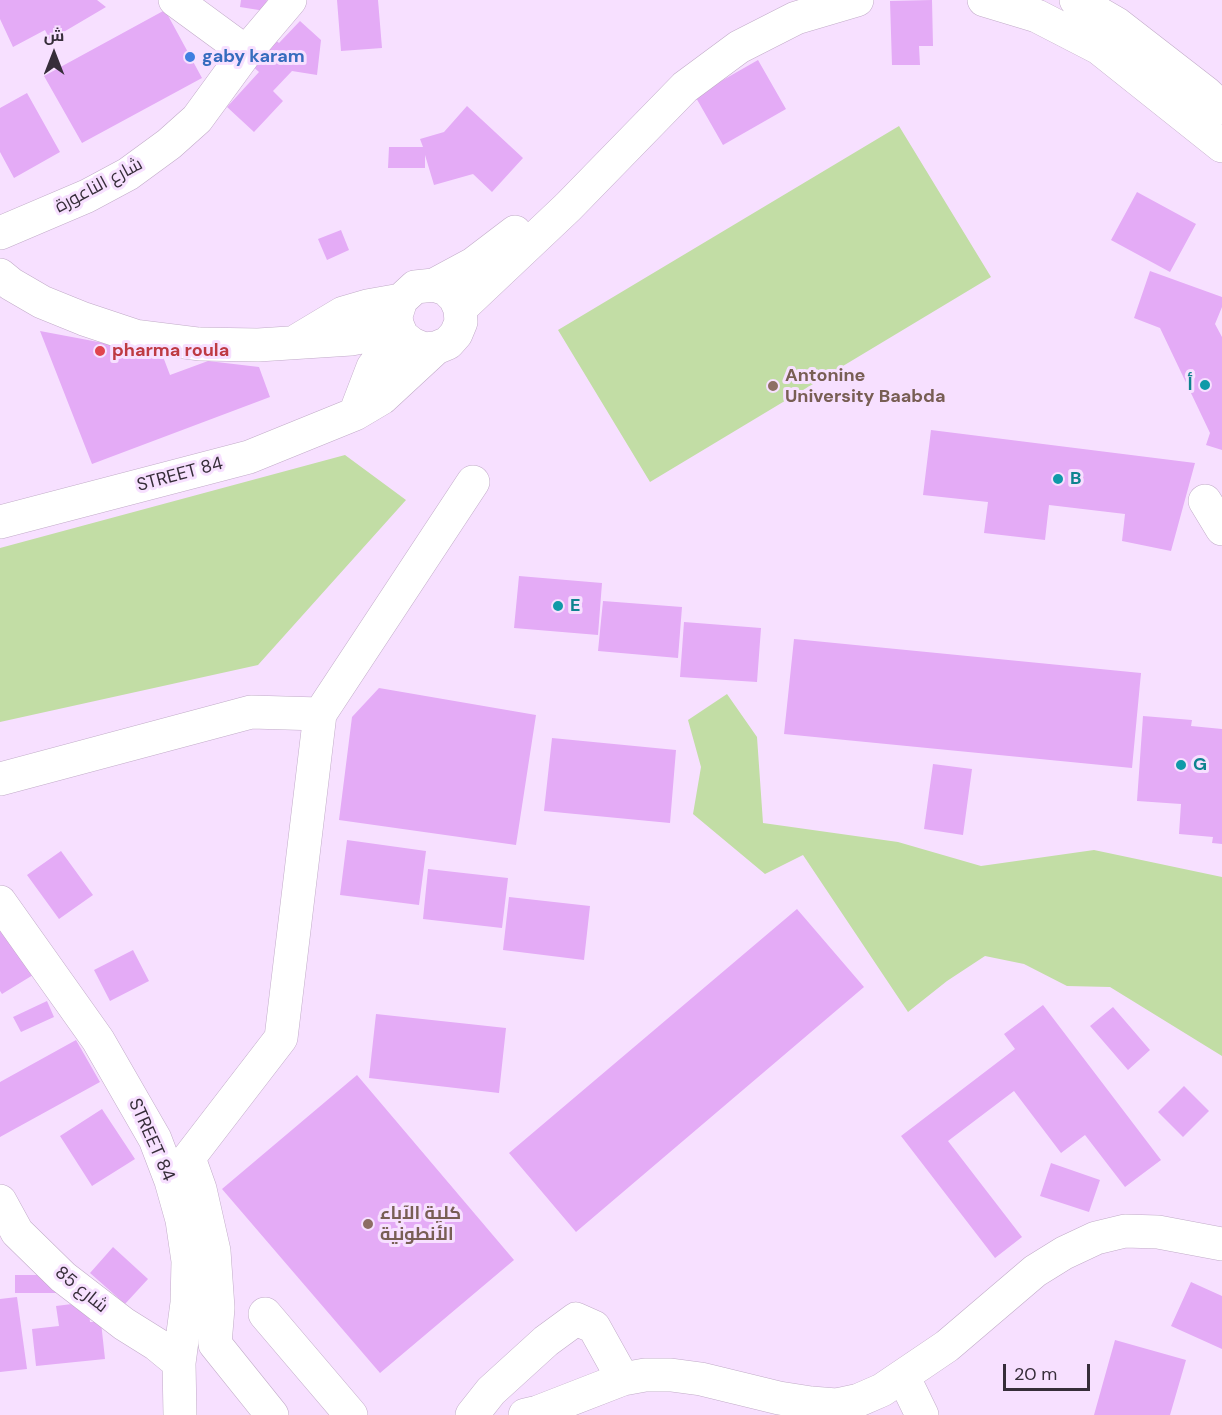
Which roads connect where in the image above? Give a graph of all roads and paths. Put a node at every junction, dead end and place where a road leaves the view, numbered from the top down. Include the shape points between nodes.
1 (175, 0) edge
2 (290, 0) edge
3 (782, 0) edge
4 (857, 0) edge
5 (984, 0) edge
6 (1076, 0) edge
7 (1108, 36) junction
8 (246, 52) junction
9 (1222, 108) edge
10 (1222, 146) edge
11 (0, 233) edge
12 (0, 275) edge
13 (434, 285) junction
14 (460, 309) junction
15 (401, 322) junction
16 (436, 348) junction
17 (355, 414) junction
18 (473, 482) dead end
19 (1205, 501) dead end
20 (0, 522) edge
21 (1222, 529) edge
22 (320, 714) junction
23 (0, 779) edge
24 (0, 902) edge
25 (180, 1170) junction
26 (0, 1201) edge
27 (1222, 1244) edge
28 (265, 1314) dead end
29 (179, 1363) junction
30 (903, 1376) junction
31 (623, 1379) junction
32 (180, 1415) edge
33 (272, 1415) edge
34 (351, 1415) edge
35 (472, 1415) edge
36 (525, 1415) edge
37 (922, 1415) edge

1 - 8 street
2 - 8 street, شارع الناعورة
3 - 13 street via 704,46 640,104 528,222 491,252
4 - 14 street via 796,18 739,47 685,87 568,207
5 - 7 street
6 - 7 street
7 - 9 street via 1206,93
7 - 10 street
8 - 11 street, شارع الناعورة via 197,119 161,150 87,196
12 - 15 street via 42,302 84,319 135,336 199,344 296,341 343,313 367,306
13 - 14 street via 446,289
13 - 15 street via 415,287
14 - 16 street via 456,334
15 - 16 street via 412,344
15 - 17 street via 373,368
16 - 17 street, STREET 84 via 396,386
17 - 20 street, STREET 84 via 249,457
18 - 22 street
19 - 21 street
22 - 23 street via 251,712
22 - 25 street via 281,1038
24 - 25 street, STREET 84 via 98,1040 155,1139
25 - 29 street, STREET 84 via 188,1261
25 - 33 street via 200,1189 214,1251 218,1308 215,1344
26 - 29 street, شارع 85 via 17,1232 34,1250 96,1303
27 - 30 street via 1158,1232 1125,1231 1096,1238 1035,1271 947,1346
28 - 34 street
29 - 32 street, STREET 84
30 - 31 street via 874,1394 836,1405 779,1398 681,1376
30 - 37 street
31 - 35 street via 594,1327 576,1319 491,1391
31 - 36 street

